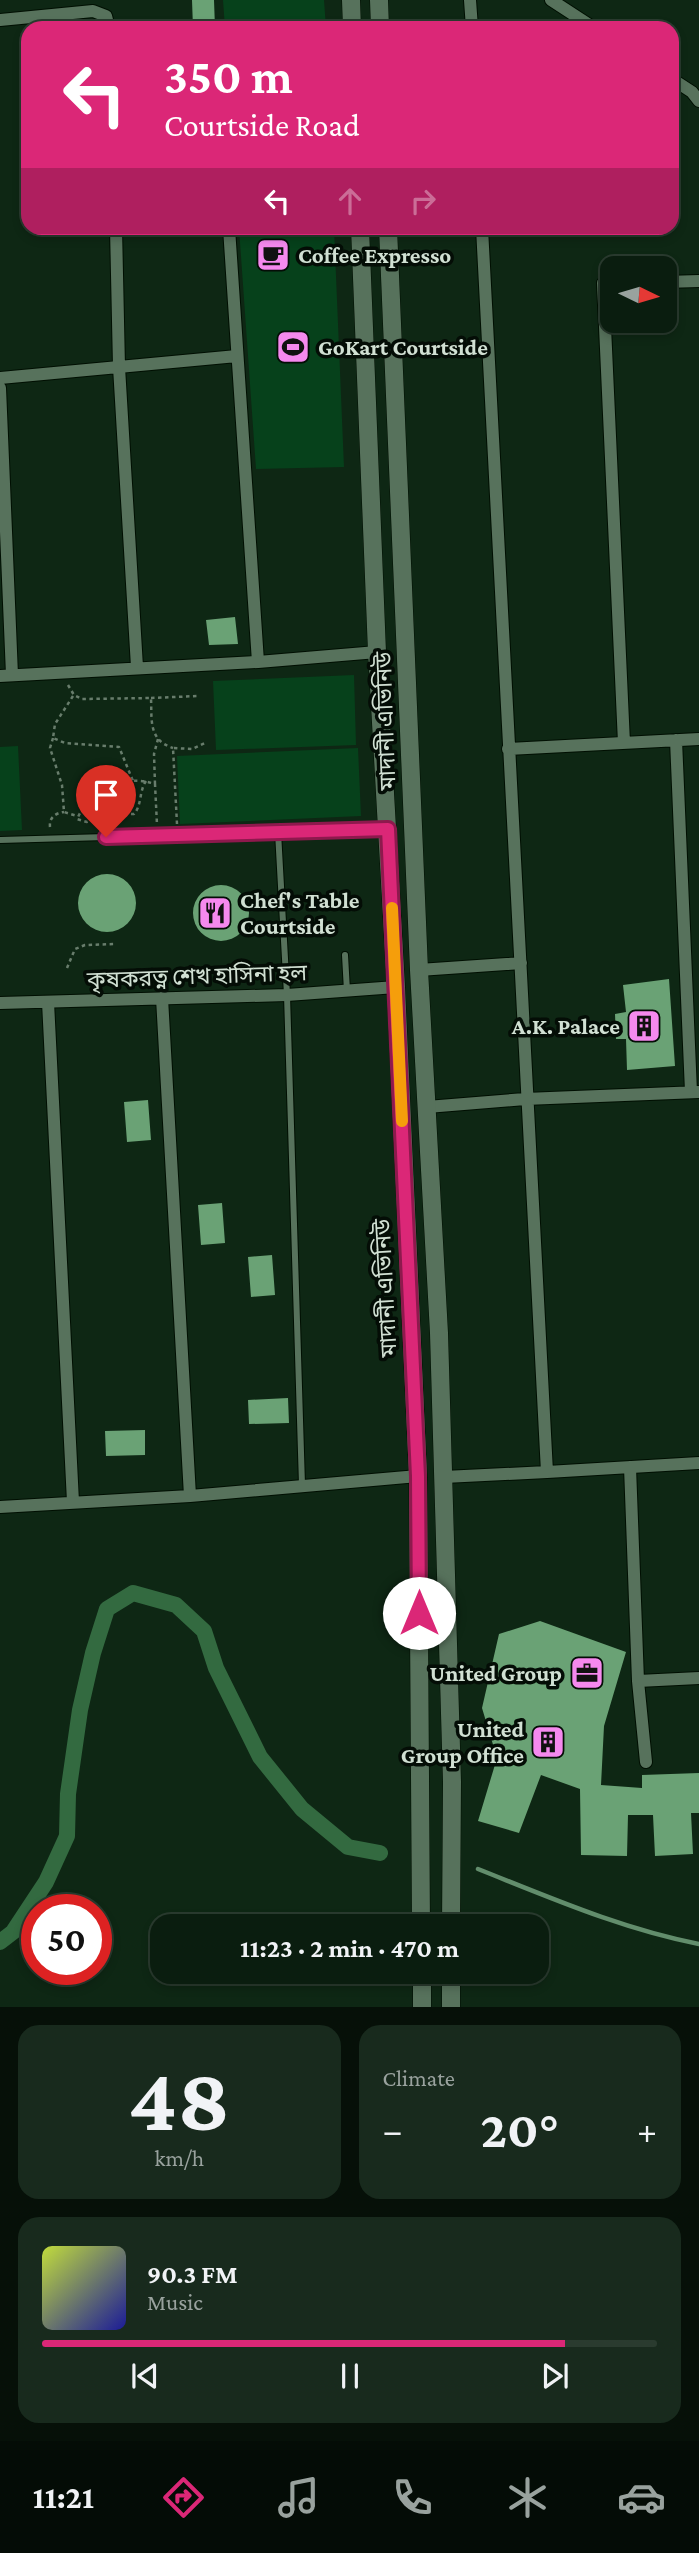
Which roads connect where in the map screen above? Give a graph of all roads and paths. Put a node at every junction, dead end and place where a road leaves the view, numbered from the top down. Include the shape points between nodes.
1 (351, 0) edge
2 (379, 0) edge
3 (470, 0) edge
4 (551, 0) edge
5 (0, 20) edge
6 (107, 21) edge
7 (352, 21) edge
8 (380, 21) edge
9 (472, 21) edge
10 (583, 21) edge
11 (679, 84) edge
12 (699, 101) edge
13 (116, 235) edge
14 (229, 235) edge
15 (360, 235) edge
16 (388, 235) edge
17 (482, 235) edge
18 (699, 281) edge
19 (677, 282) edge
20 (605, 333) edge
21 (237, 356) junction
22 (119, 368) junction
23 (0, 378) edge
24 (0, 388) edge
25 (406, 647) junction
26 (377, 652) junction
27 (258, 662) junction
28 (137, 667) junction
29 (66, 672) junction
30 (6, 676) edge
31 (74, 695) junction
32 (197, 696) dead end
33 (151, 698) junction
34 (53, 738) junction
35 (158, 739) junction
36 (699, 739) edge
37 (676, 740) junction
38 (207, 742) dead end
39 (624, 743) junction
40 (173, 748) junction
41 (508, 749) junction
42 (133, 781) junction
43 (146, 781) junction
44 (155, 784) junction
45 (64, 812) junction
46 (77, 816) junction
47 (413, 826) junction
48 (388, 829) junction
49 (278, 832) junction
50 (158, 835) junction
51 (177, 835) junction
52 (50, 838) junction
53 (0, 840) edge
54 (116, 944) dead end
55 (345, 955) dead end
56 (521, 963) junction
57 (67, 968) dead end
58 (419, 970) junction
59 (396, 987) junction
60 (347, 991) junction
61 (287, 995) junction
62 (162, 998) junction
63 (48, 1002) junction
64 (0, 1003) edge
65 (695, 1092) edge
66 (525, 1099) junction
67 (427, 1107) junction
68 (699, 1464) edge
69 (631, 1467) junction
70 (547, 1472) junction
71 (418, 1476) junction
72 (444, 1477) junction
73 (302, 1487) junction
74 (190, 1496) junction
75 (73, 1502) junction
76 (0, 1507) edge
77 (699, 1678) edge
78 (638, 1681) junction
79 (646, 1762) dead end
80 (421, 1914) edge
81 (451, 1914) edge
82 (422, 1984) edge
83 (451, 1984) edge
84 (422, 2007) edge
85 (451, 2007) edge

1 - 7 main road
2 - 8 main road
3 - 9 street
4 - 10 street
5 - 6 street via 93,11
11 - 12 street
13 - 22 street
14 - 21 street
15 - 26 main road, মাদানী এভিনিউ
16 - 25 main road, মাদানী এভিনিউ
17 - 41 street
18 - 19 street
20 - 39 street
21 - 22 street
21 - 27 street
22 - 23 street
22 - 28 street
24 - 30 street
25 - 26 main road
25 - 47 main road, মাদানী এভিনিউ
26 - 27 street
26 - 48 main road, মাদানী এভিনিউ
27 - 28 street
28 - 29 street
29 - 30 street
29 - 31 path
31 - 33 path via 82,699
31 - 34 path via 58,718
32 - 33 path
33 - 35 path via 153,731
34 - 42 path via 118,747
34 - 45 path via 50,748 62,785
35 - 40 path
35 - 44 path
36 - 37 street
37 - 39 street
37 - 65 street
38 - 40 path via 192,749
39 - 41 street
40 - 51 path
41 - 56 street
42 - 43 path
42 - 46 path via 94,795
43 - 44 path
43 - 46 path via 134,814 104,813 88,822
44 - 50 path
45 - 46 path
45 - 52 path via 51,819
47 - 48 main road
47 - 58 main road, মাদানী এভিনিউ
48 - 49 lane
48 - 59 main road, মাদানী এভিনিউ
49 - 51 lane
49 - 61 lane
50 - 51 lane
50 - 52 lane
52 - 53 lane
54 - 57 path via 75,949
55 - 60 lane
56 - 58 street
56 - 66 street
58 - 67 main road, মাদানী এভিনিউ
59 - 60 street, কৃষকরত্ন শেখ হাসিনা হল
59 - 71 main road, মাদানী এভিনিউ
60 - 61 street, কৃষকরত্ন শেখ হাসিনা হল
61 - 62 street, কৃষকরত্ন শেখ হাসিনা হল
61 - 73 lane
62 - 63 street, কৃষকরত্ন শেখ হাসিনা হল
62 - 74 street
63 - 64 street, কৃষকরত্ন শেখ হাসিনা হল
63 - 75 street
65 - 66 street
66 - 67 street
66 - 70 street
67 - 72 main road, মাদানী এভিনিউ
68 - 69 street
69 - 70 street
69 - 78 street
70 - 72 street
71 - 73 street
71 - 80 main road, মাদানী এভিনিউ
72 - 81 main road, মাদানী এভিনিউ
73 - 74 street
74 - 75 street
75 - 76 street
77 - 78 street
78 - 79 street
82 - 84 main road
83 - 85 main road

